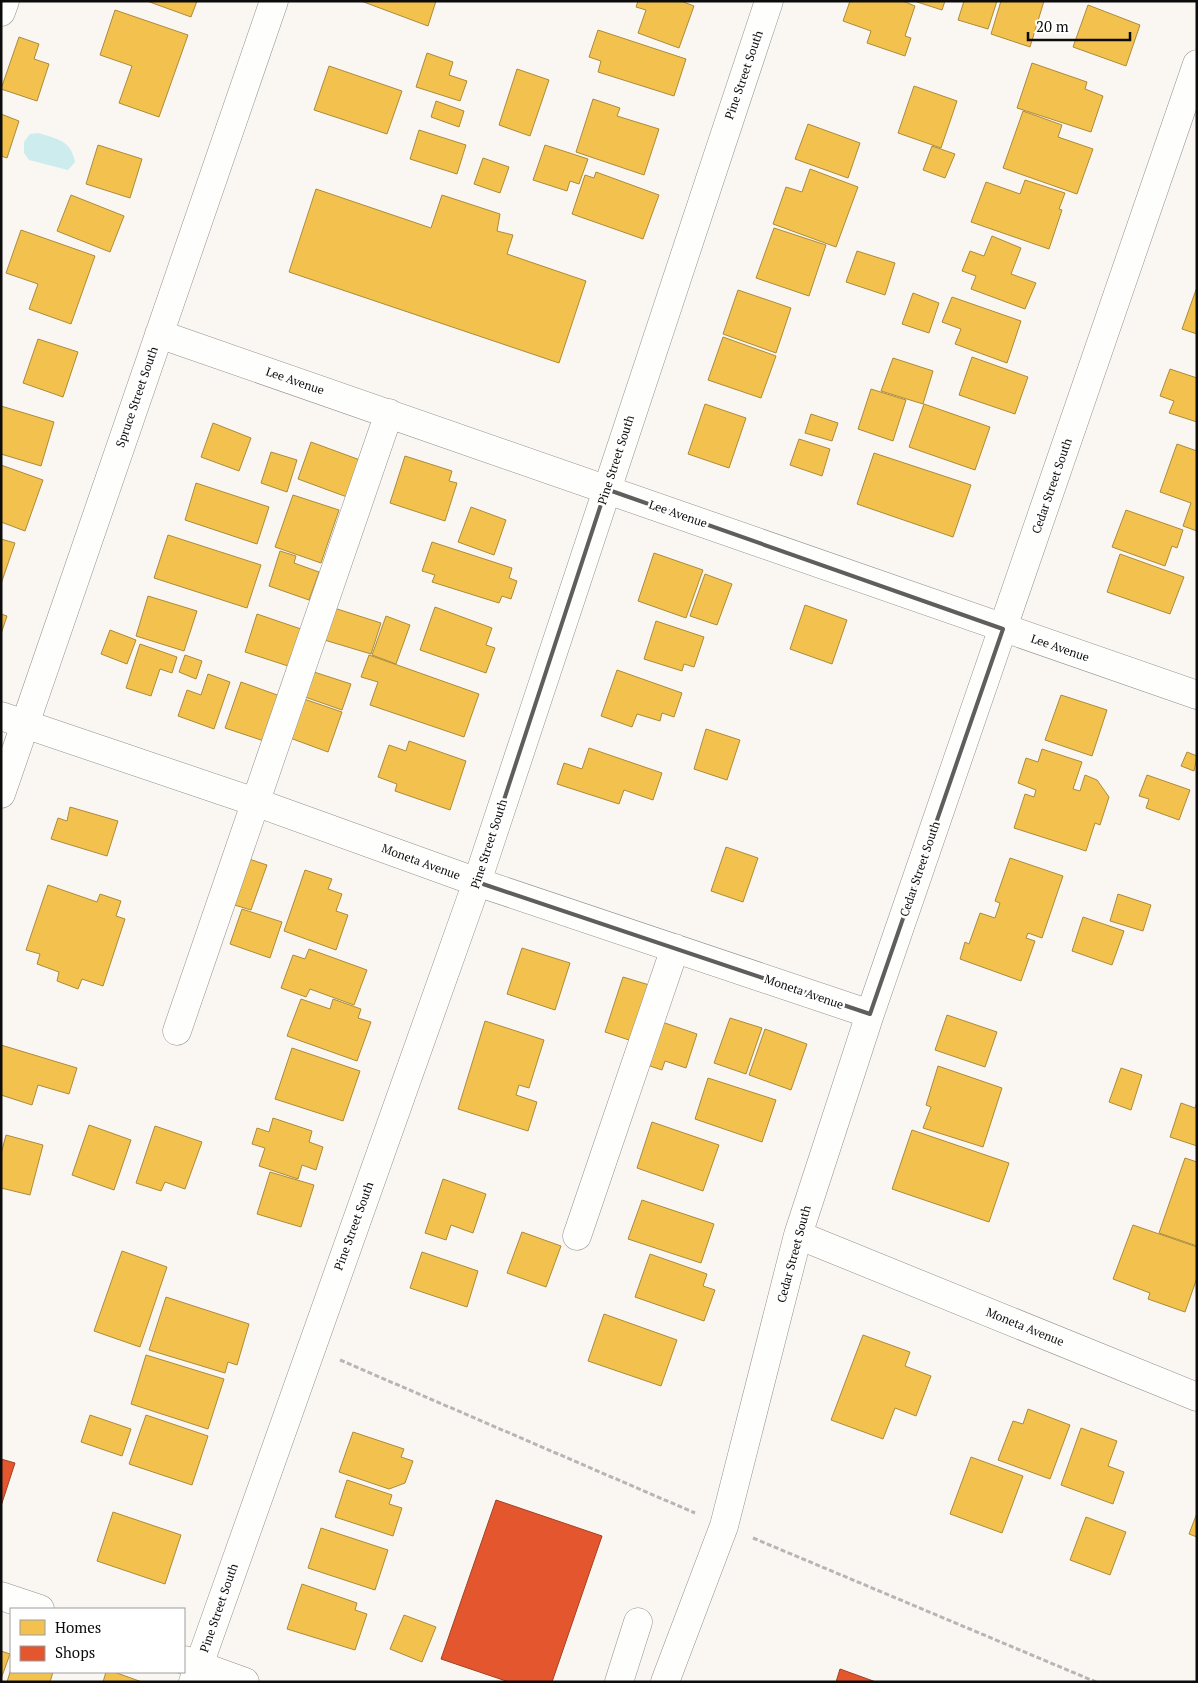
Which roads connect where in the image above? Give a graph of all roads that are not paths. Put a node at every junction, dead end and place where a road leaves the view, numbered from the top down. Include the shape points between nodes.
1 (5, 1) edge
2 (274, 1) edge
3 (769, 1) edge
4 (1, 12) edge
5 (1197, 64) edge
6 (159, 334) junction
7 (389, 413) junction
8 (606, 489) junction
9 (1003, 629) junction
10 (1197, 695) edge
11 (13, 720) edge
12 (1, 794) edge
13 (254, 802) junction
14 (477, 882) junction
15 (675, 948) junction
16 (870, 1014) junction
17 (177, 1031) dead end
18 (798, 1234) junction
19 (577, 1236) dead end
20 (1197, 1397) edge
21 (1, 1596) edge
22 (37, 1608) edge
23 (638, 1622) dead end
24 (192, 1669) edge
25 (245, 1682) edge
26 (619, 1682) edge
27 (665, 1682) edge

1 - 4 street
2 - 6 street, Spruce Street South
3 - 8 street, Pine Street South
5 - 9 street, Cedar Street South
6 - 7 street, Lee Avenue
6 - 11 street, Spruce Street South
7 - 8 street, Lee Avenue
7 - 13 street
8 - 9 street, Lee Avenue
8 - 14 street, Pine Street South
9 - 10 street, Lee Avenue
9 - 16 street, Cedar Street South
11 - 12 street, Spruce Street South
11 - 13 street, Moneta Avenue
13 - 14 street, Moneta Avenue
13 - 17 street
14 - 15 street, Moneta Avenue
14 - 24 street, Pine Street South
15 - 16 street, Moneta Avenue
15 - 19 street
16 - 18 street, Cedar Street South
18 - 20 street, Moneta Avenue
18 - 27 street, Cedar Street South via 724,1526
21 - 22 street
23 - 26 street
24 - 25 street

